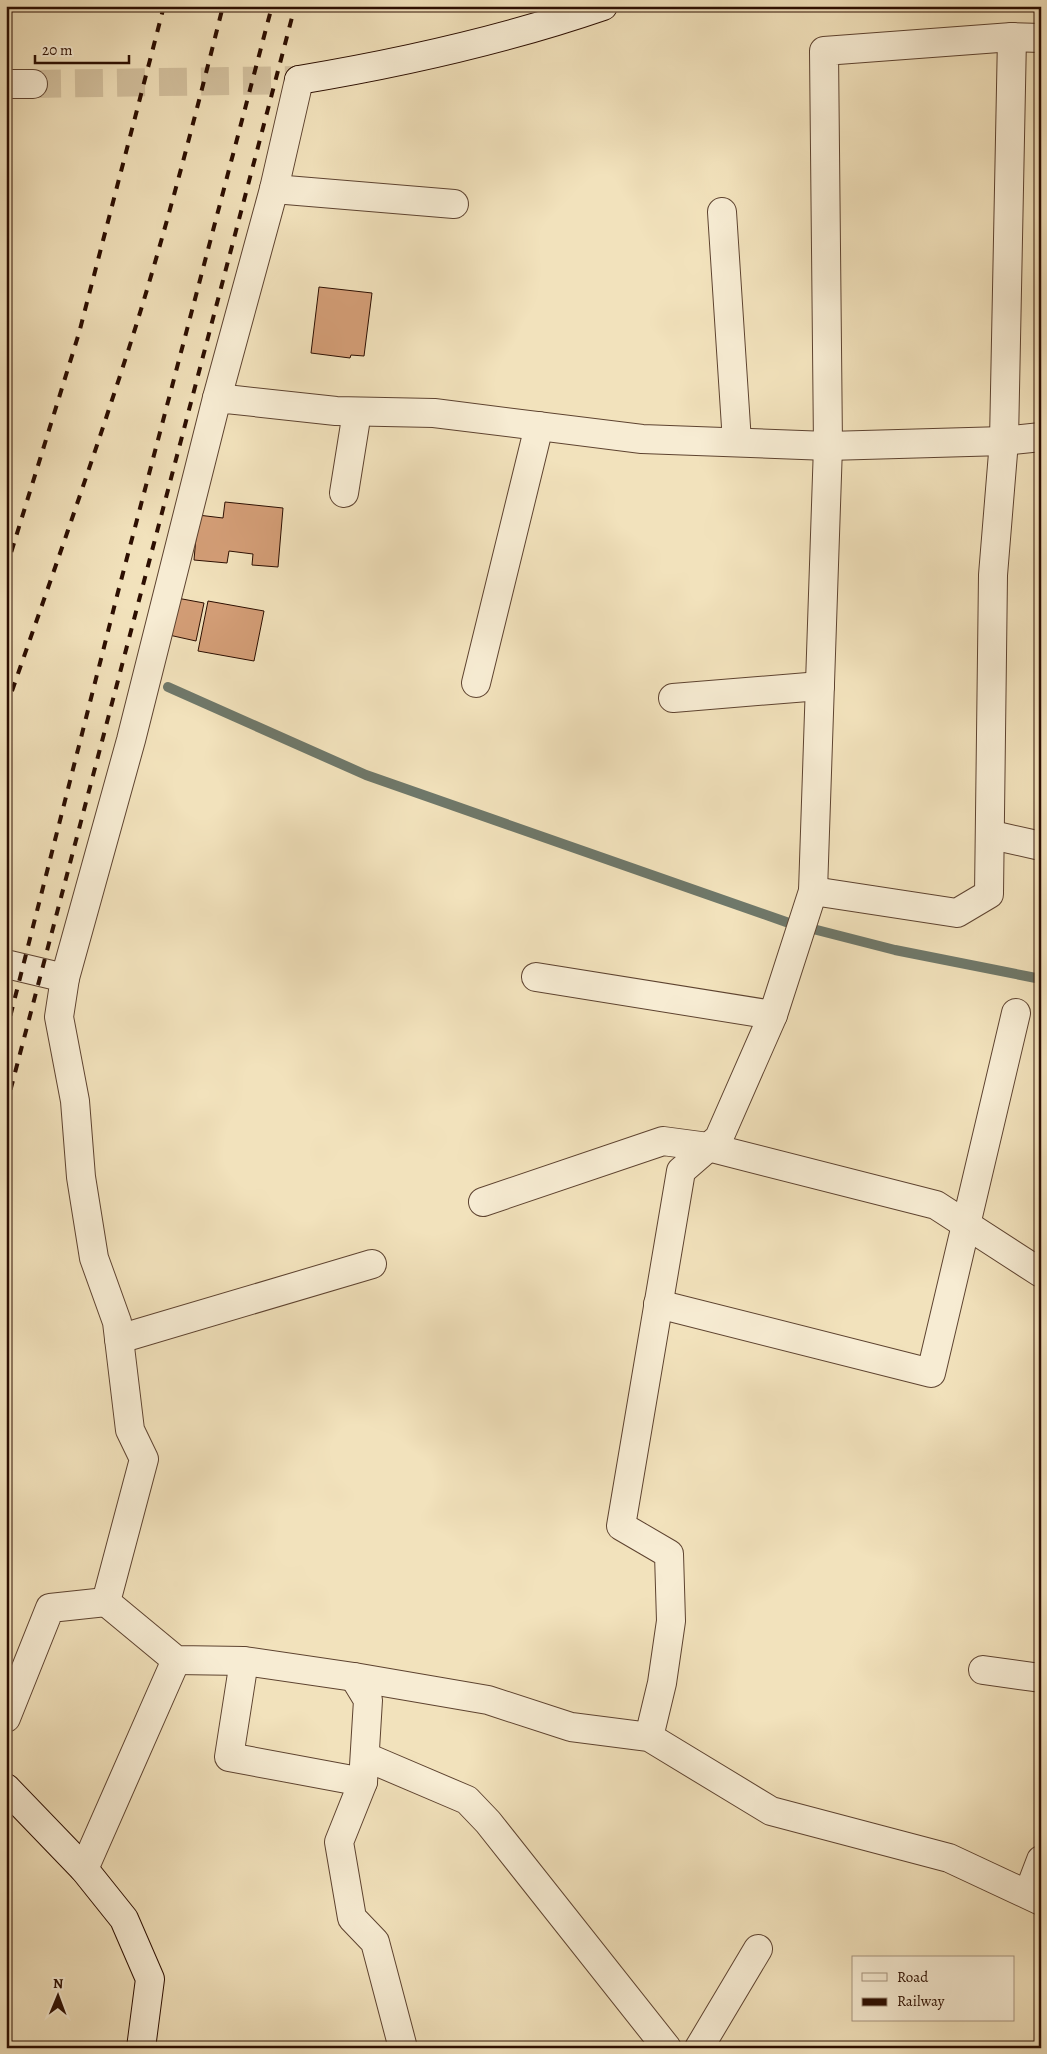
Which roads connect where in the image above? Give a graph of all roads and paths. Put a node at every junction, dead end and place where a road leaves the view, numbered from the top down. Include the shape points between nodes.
1 (603, 6) edge
2 (1012, 37) junction
3 (1041, 38) edge
4 (6, 84) edge
5 (33, 84) tunnel mouth
6 (274, 189) junction
7 (454, 204) dead end
8 (722, 212) dead end
9 (217, 398) junction
10 (357, 412) junction
11 (539, 426) junction
12 (1041, 437) edge
13 (1004, 441) junction
14 (737, 442) junction
15 (828, 446) junction
16 (344, 494) dead end
17 (476, 683) dead end
18 (820, 686) junction
19 (673, 698) dead end
20 (992, 835) junction
21 (1041, 846) edge
22 (813, 891) junction
23 (6, 964) edge
24 (536, 977) dead end
25 (65, 978) junction
26 (1016, 1013) dead end
27 (773, 1015) junction
28 (708, 1147) junction
29 (483, 1202) dead end
30 (967, 1225) junction
31 (372, 1264) dead end
32 (1041, 1273) edge
33 (658, 1304) junction
34 (119, 1339) junction
35 (106, 1602) junction
36 (176, 1660) junction
37 (244, 1661) junction
38 (983, 1670) dead end
39 (354, 1677) junction
40 (1041, 1678) edge
41 (6, 1718) edge
42 (649, 1737) junction
43 (364, 1769) junction
44 (6, 1788) edge
45 (1041, 1860) edge
46 (84, 1868) junction
47 (1034, 1897) edge
48 (758, 1949) dead end
49 (141, 2048) edge
50 (403, 2048) edge
51 (667, 2048) edge
52 (699, 2048) edge

1 - 6 street via 566,19 382,66 299,80
2 - 3 street
2 - 13 street
2 - 15 street via 824,51
4 - 5 street
6 - 7 street
6 - 9 street
8 - 14 street
9 - 10 street
9 - 25 street via 131,740
10 - 11 street via 434,413
10 - 16 street
11 - 14 street via 642,439
11 - 17 street
12 - 13 street
13 - 15 street
13 - 20 street via 993,575
14 - 15 street
15 - 18 street
18 - 19 street
18 - 22 street
20 - 21 street
20 - 22 street via 989,894 957,913
22 - 27 street
23 - 25 street
24 - 27 street
25 - 34 street via 60,1018 75,1101 81,1177 94,1258 117,1322
26 - 30 street
27 - 28 street via 719,1138
28 - 29 street via 664,1141
28 - 30 street via 936,1205
28 - 33 street via 681,1171
30 - 32 street
30 - 33 street via 930,1373
31 - 34 street
33 - 42 street via 621,1526 669,1554 671,1621 662,1683
34 - 35 street via 130,1430 144,1459
35 - 36 street
35 - 41 street via 50,1608
36 - 37 street
36 - 46 street
37 - 39 street
37 - 43 street via 229,1757
38 - 40 street
39 - 42 street via 488,1700 571,1727
39 - 43 street via 368,1700
42 - 47 street via 771,1811 949,1858
43 - 50 street via 339,1842 352,1918 376,1942
43 - 51 street via 467,1800 488,1822
44 - 46 street
45 - 47 street
46 - 49 street via 124,1919 150,1979
48 - 52 street

